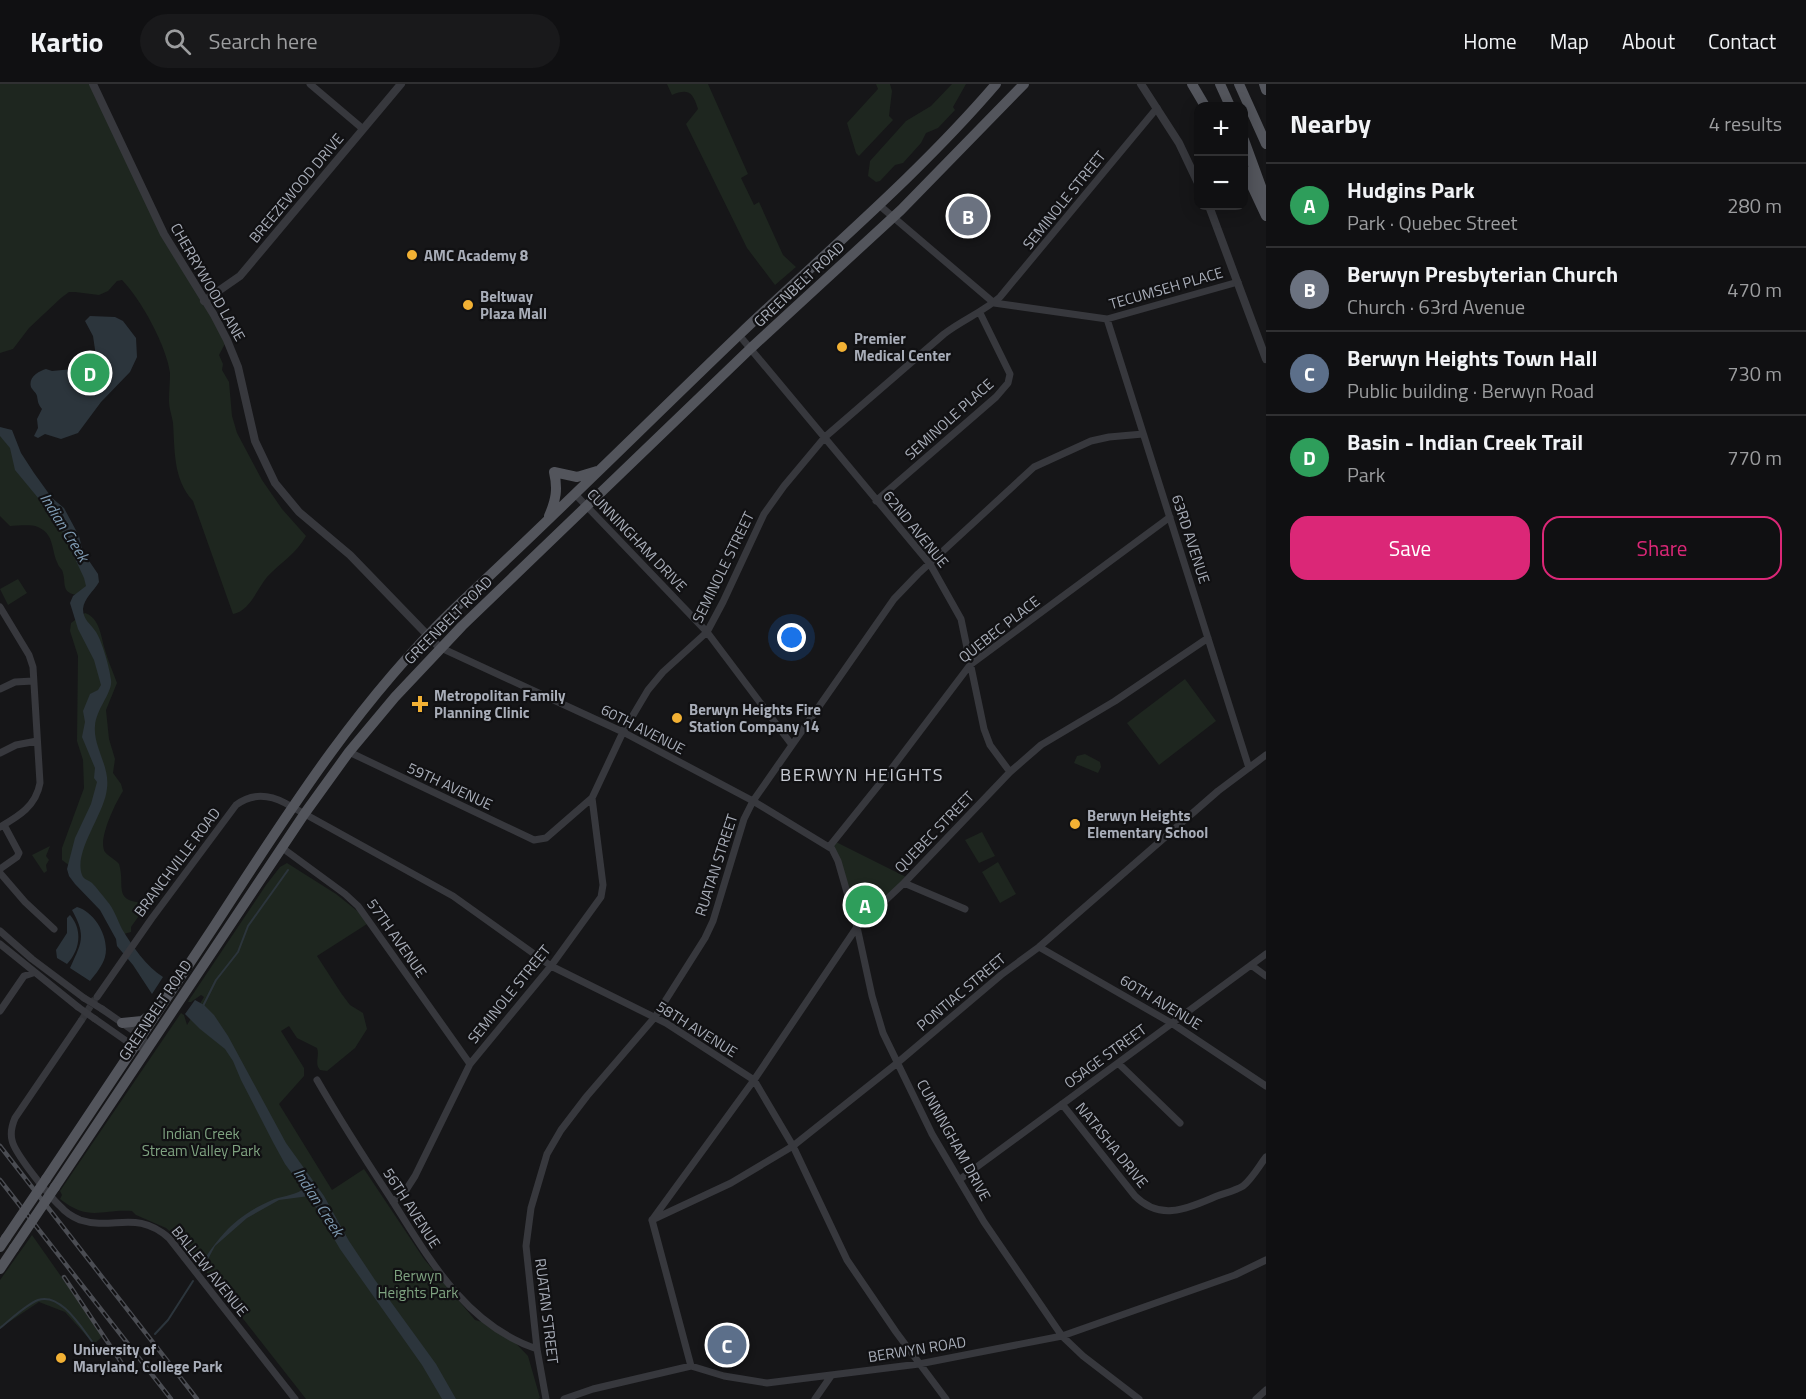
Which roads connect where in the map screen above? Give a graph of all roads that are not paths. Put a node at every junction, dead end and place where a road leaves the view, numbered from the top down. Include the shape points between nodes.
1 (93, 84) edge
2 (310, 84) edge
3 (400, 84) edge
4 (996, 84) edge
5 (1024, 84) edge
6 (1141, 84) edge
7 (1192, 84) edge
8 (1220, 84) edge
9 (1239, 84) edge
10 (1264, 84) edge
11 (1266, 90) edge
12 (1203, 102) edge
13 (1228, 102) edge
14 (1157, 108) junction
15 (363, 129) junction
16 (1266, 144) edge
17 (1248, 151) edge
18 (1194, 175) edge
19 (1248, 178) edge
20 (1266, 201) edge
21 (879, 205) junction
22 (1211, 210) edge
23 (1266, 216) edge
24 (893, 217) junction
25 (1238, 282) junction
26 (204, 301) junction
27 (994, 303) junction
28 (980, 313) junction
29 (1107, 319) junction
30 (739, 335) junction
31 (752, 348) junction
32 (1266, 359) edge
33 (1143, 434) junction
34 (825, 437) junction
35 (602, 468) junction
36 (575, 495) junction
37 (876, 501) junction
38 (586, 506) junction
39 (1170, 517) junction
40 (547, 522) junction
41 (930, 564) junction
42 (0, 606) edge
43 (3, 618) edge
44 (707, 632) junction
45 (428, 634) junction
46 (1208, 638) junction
47 (440, 647) junction
48 (970, 665) junction
49 (33, 681) junction
50 (0, 690) edge
51 (623, 732) junction
52 (37, 741) junction
53 (792, 745) junction
54 (349, 752) junction
55 (0, 753) edge
56 (1266, 755) edge
57 (1249, 768) junction
58 (1010, 772) junction
59 (592, 798) junction
60 (753, 801) junction
61 (292, 806) junction
62 (305, 813) junction
63 (2, 826) edge
64 (281, 847) junction
65 (829, 847) junction
66 (0, 871) edge
67 (904, 883) junction
68 (965, 909) dead end
69 (857, 927) junction
70 (54, 929) dead end
71 (0, 930) edge
72 (0, 944) edge
73 (1039, 946) junction
74 (1266, 954) edge
75 (1251, 965) junction
76 (551, 966) junction
77 (33, 973) junction
78 (1266, 976) edge
79 (97, 997) tunnel mouth
80 (159, 1010) junction
81 (0, 1011) edge
82 (655, 1017) junction
83 (81, 1021) tunnel mouth
84 (122, 1023) junction
85 (1173, 1024) junction
86 (141, 1036) junction
87 (135, 1047) junction
88 (148, 1047) junction
89 (470, 1064) junction
90 (896, 1064) junction
91 (1119, 1064) junction
92 (317, 1080) dead end
93 (754, 1080) junction
94 (1266, 1086) edge
95 (1062, 1104) junction
96 (1180, 1123) dead end
97 (793, 1146) junction
98 (1266, 1157) edge
99 (959, 1180) junction
100 (393, 1202) junction
101 (652, 1220) junction
102 (3, 1243) edge
103 (1266, 1260) edge
104 (0, 1269) edge
105 (1062, 1336) junction
106 (537, 1348) junction
107 (919, 1364) junction
108 (691, 1366) junction
109 (831, 1376) junction
110 (1266, 1390) edge
111 (295, 1399) edge
112 (546, 1399) edge
113 (564, 1399) edge
114 (815, 1399) edge
115 (946, 1399) edge
116 (1139, 1399) edge
117 (1256, 1399) edge

1 - 26 street, CHERRYWOOD LANE via 164,234
2 - 15 street
3 - 15 street, BREEZEWOOD DRIVE
4 - 21 main road, GREENBELT ROAD
5 - 24 main road, GREENBELT ROAD
6 - 14 street
7 - 12 main road
8 - 13 main road
9 - 16 main road
10 - 11 main road
14 - 18 street
14 - 27 street, SEMINOLE STREET
15 - 26 street, BREEZEWOOD DRIVE via 240,276
17 - 20 main road
19 - 23 main road
21 - 24 street
21 - 30 main road, GREENBELT ROAD
22 - 25 street
24 - 27 street
24 - 31 main road, GREENBELT ROAD
25 - 29 street, TECUMSEH PLACE
25 - 32 street
26 - 45 street, CHERRYWOOD LANE via 234,356 255,441 275,483 299,512 350,555
27 - 28 street, SEMINOLE STREET
27 - 29 street, TECUMSEH PLACE
28 - 34 street, SEMINOLE STREET via 954,325
28 - 37 street, SEMINOLE PLACE via 1010,374 1008,383
29 - 33 street, 63RD AVENUE
30 - 31 street, 62ND AVENUE
30 - 35 main road, GREENBELT ROAD
31 - 34 street, 62ND AVENUE
31 - 38 main road, GREENBELT ROAD
33 - 39 street, 63RD AVENUE
33 - 41 street, RUATAN STREET via 1091,441 1034,467
34 - 37 street, 62ND AVENUE
34 - 44 street, SEMINOLE STREET via 764,514
35 - 36 main road, GREENBELT ROAD
35 - 40 main road via 577,477 554,472 556,499
36 - 38 street, CUNNINGHAM DRIVE
36 - 40 main road, GREENBELT ROAD
37 - 41 street, 62ND AVENUE
38 - 44 street, CUNNINGHAM DRIVE
38 - 47 main road, GREENBELT ROAD
39 - 46 street, 63RD AVENUE
39 - 48 street, QUEBEC PLACE
40 - 45 main road, GREENBELT ROAD
41 - 48 street, 62ND AVENUE via 961,619
41 - 53 street, RUATAN STREET via 894,599
42 - 43 street
43 - 49 street via 29,655
44 - 51 street, SEMINOLE STREET via 652,684
44 - 53 street, CUNNINGHAM DRIVE
45 - 47 street, CHERRYWOOD LANE
45 - 61 main road, GREENBELT ROAD via 375,693
46 - 57 street, 63RD AVENUE
46 - 58 street, QUEBEC STREET via 1041,745
47 - 51 street, 60TH AVENUE
47 - 54 main road, GREENBELT ROAD
48 - 58 street, 62ND AVENUE via 987,737
48 - 65 street, QUEBEC PLACE
49 - 50 street via 15,682
49 - 52 street
51 - 59 street, SEMINOLE STREET
51 - 60 street, 60TH AVENUE
52 - 55 street
52 - 63 street via 38,791 28,809
53 - 60 street, RUATAN STREET
54 - 59 street, 59TH AVENUE via 530,838 540,839 555,831
54 - 62 main road, GREENBELT ROAD
56 - 57 street, PONTIAC STREET
57 - 73 street, PONTIAC STREET
58 - 67 street, QUEBEC STREET
59 - 76 street, SEMINOLE STREET via 603,892
60 - 65 street, 60TH AVENUE
60 - 82 street, RUATAN STREET via 713,921
61 - 62 street, BRANCHVILLE ROAD
61 - 79 street, BRANCHVILLE ROAD via 262,795 236,806
61 - 80 main road, GREENBELT ROAD
62 - 64 main road, GREENBELT ROAD
62 - 76 street, 58TH AVENUE via 453,896
63 - 66 street via 19,852
64 - 88 main road, GREENBELT ROAD
64 - 89 street, 57TH AVENUE via 358,906
65 - 69 street, CUNNINGHAM DRIVE via 838,861
66 - 70 street
67 - 68 street
67 - 69 street, QUEBEC STREET
69 - 90 street, CUNNINGHAM DRIVE via 872,996
69 - 93 street, QUEBEC STREET
71 - 84 street, bridge via 32,959
72 - 77 street
73 - 85 street, 60TH AVENUE
73 - 90 street, PONTIAC STREET
74 - 75 street, OSAGE STREET
75 - 78 street
75 - 85 street, OSAGE STREET
76 - 82 street, 58TH AVENUE
76 - 89 street, SEMINOLE STREET
77 - 81 street via 24,976
77 - 87 street, bridge
80 - 84 main road via 142,1021
80 - 86 main road, GREENBELT ROAD
82 - 93 street, 58TH AVENUE
82 - 106 street, RUATAN STREET via 587,1096 547,1154 531,1208 526,1246
83 - 111 street, BALLEW AVENUE via 15,1118 10,1132 14,1147 54,1200 71,1215 98,1224 143,1223 168,1238
84 - 86 street
85 - 91 street, OSAGE STREET
85 - 94 street, 60TH AVENUE
86 - 87 main road, GREENBELT ROAD
86 - 88 street
87 - 88 street
87 - 102 main road, GREENBELT ROAD, bridge
88 - 104 main road, GREENBELT ROAD, bridge
89 - 100 street, SEMINOLE STREET via 416,1176
90 - 97 street, PONTIAC STREET
90 - 99 street, CUNNINGHAM DRIVE
91 - 95 street, OSAGE STREET
91 - 96 street
92 - 100 street, 56TH AVENUE
93 - 97 street, 58TH AVENUE
93 - 101 street, QUEBEC STREET
95 - 98 street, NATASHA DRIVE via 1136,1196 1156,1210 1181,1209 1239,1188
95 - 99 street, OSAGE STREET
97 - 101 street, PONTIAC STREET via 731,1183
97 - 107 street, 58TH AVENUE via 847,1260
99 - 105 street, CUNNINGHAM DRIVE
100 - 106 street, 56TH AVENUE via 428,1257 465,1302 501,1333
101 - 108 street
103 - 105 street, BERWYN ROAD via 1222,1280
105 - 107 street, BERWYN ROAD
105 - 116 street, CUNNINGHAM DRIVE
106 - 112 street, RUATAN STREET
107 - 109 street, BERWYN ROAD
107 - 115 street, 58TH AVENUE
108 - 109 street, BERWYN ROAD via 759,1382
108 - 113 street
109 - 114 street
110 - 117 street

